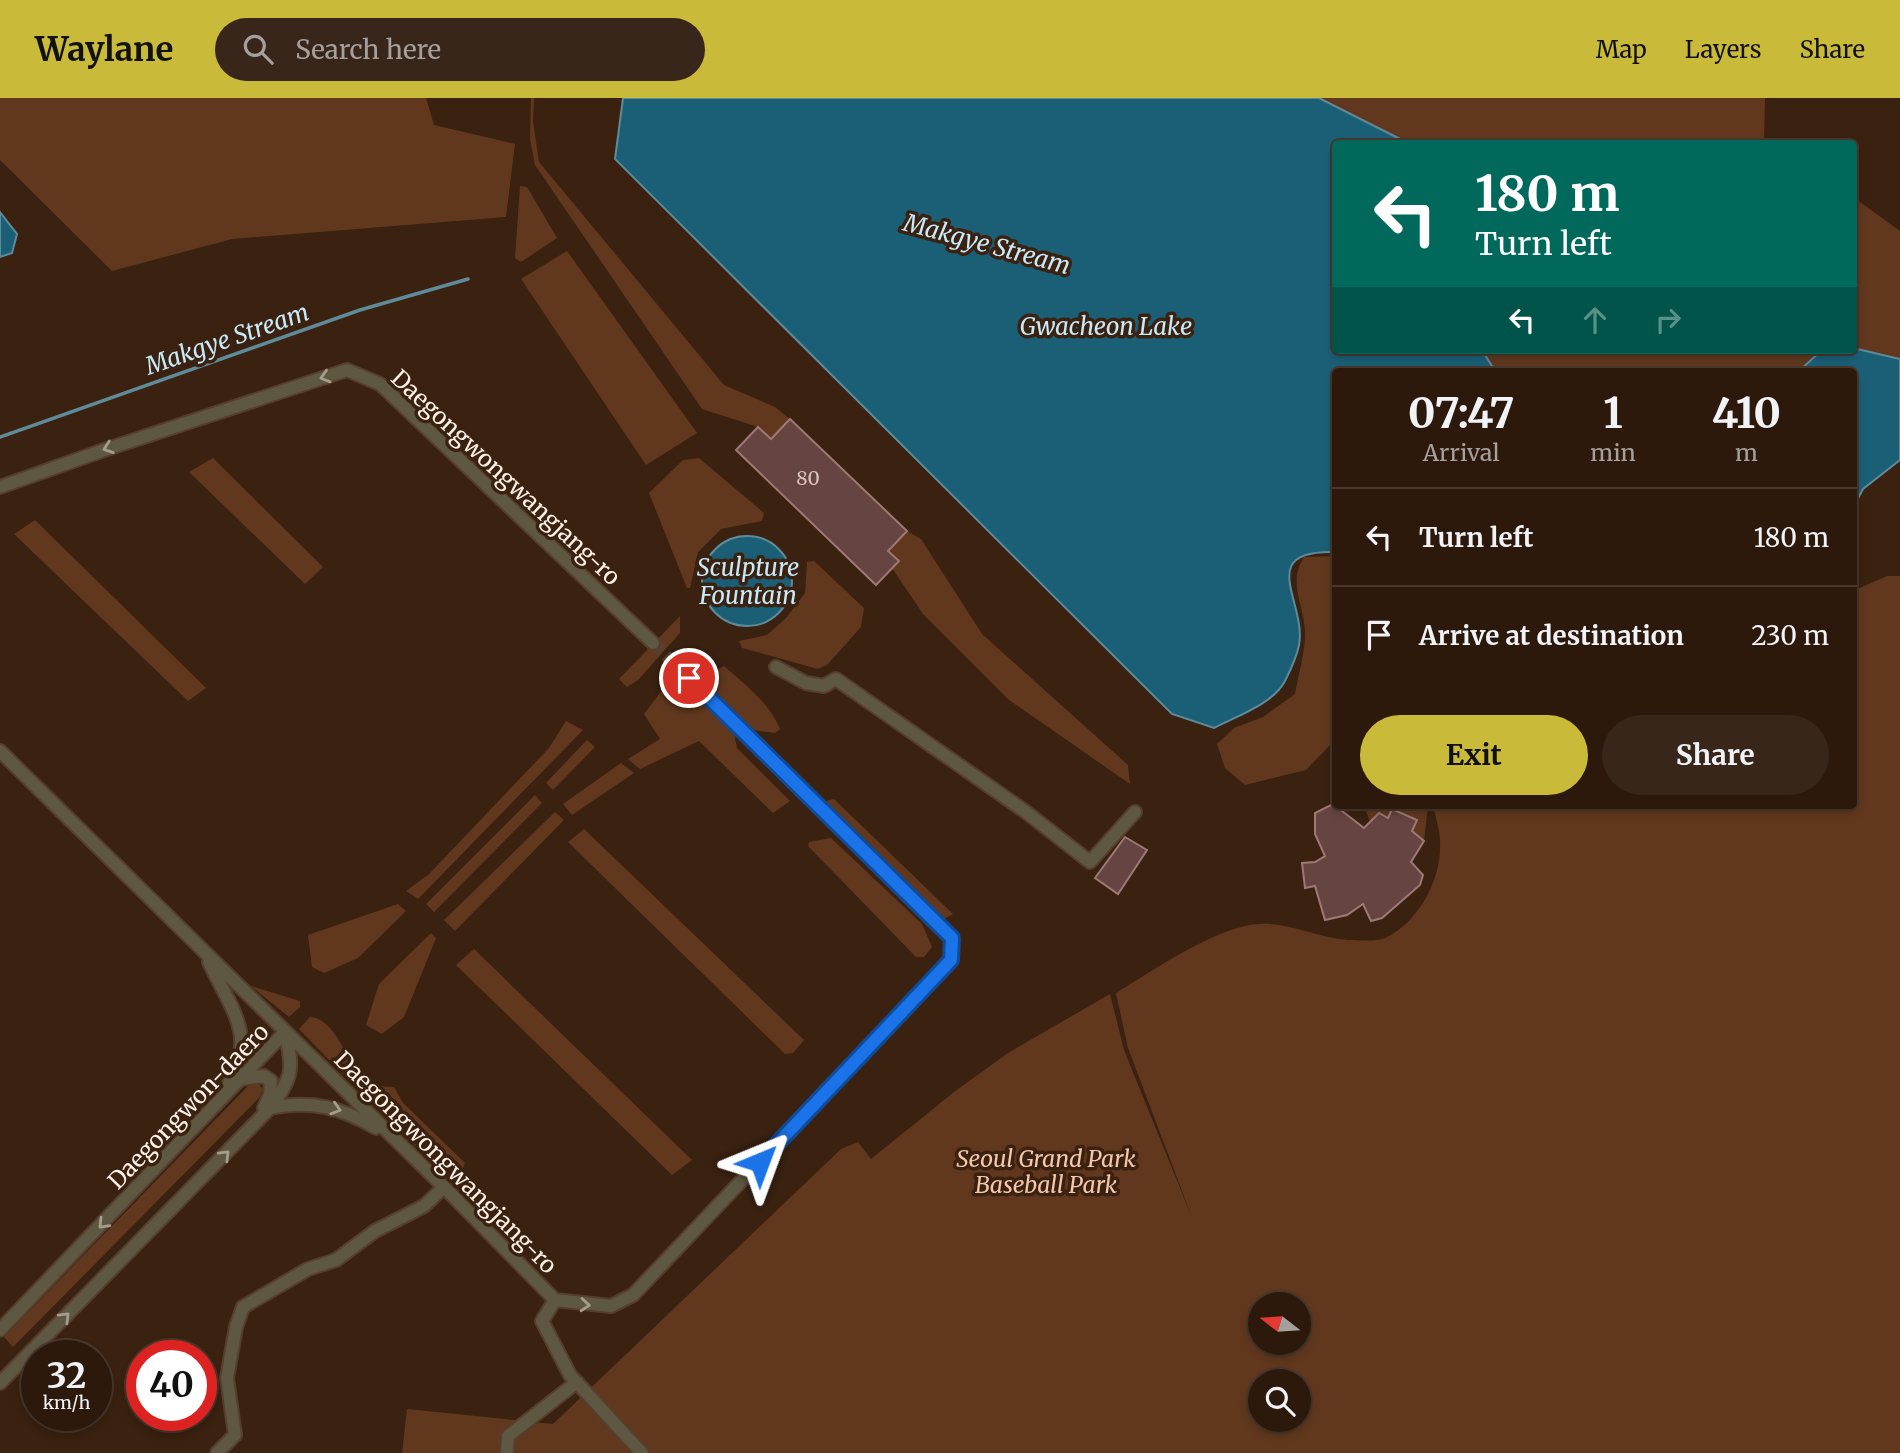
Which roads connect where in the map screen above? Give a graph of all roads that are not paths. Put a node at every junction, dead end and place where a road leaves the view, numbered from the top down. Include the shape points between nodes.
1 (0, 487) edge
2 (653, 643) tunnel mouth
3 (776, 667) dead end
4 (689, 678) tunnel mouth
5 (0, 751) edge
6 (1135, 812) dead end
7 (206, 955) junction
8 (285, 1032) junction
9 (238, 1079) junction
10 (214, 1108) junction
11 (270, 1108) junction
12 (256, 1124) junction
13 (396, 1140) junction
14 (444, 1187) junction
15 (555, 1300) junction
16 (0, 1330) edge
17 (577, 1382) junction
18 (0, 1383) edge
19 (216, 1453) edge
20 (507, 1453) edge
21 (642, 1453) edge

2 -> 1 street, Daegongwongwangjang-ro via 380,384 346,370
3 - 6 street via 806,684 824,686 835,679 1090,862
15 -> 4 street, Daegongwongwangjang-ro via 611,1306 633,1295 951,960 952,938
5 - 7 street, Daegongwongwangjang-ro
7 - 8 street, Daegongwongwangjang-ro
7 - 10 street via 239,1021 243,1046 234,1075
8 - 9 street, Daegongwon-daero
8 - 11 street, Daegongwon-daero via 293,1065 287,1086
8 - 13 street, Daegongwongwangjang-ro
9 - 10 street, Daegongwon-daero
9 - 12 street via 264,1076 271,1081 270,1095
10 -> 16 street, Daegongwon-daero
11 - 12 street, Daegongwon-daero
11 -> 13 street via 323,1105 347,1112
18 -> 12 street, Daegongwon-daero
13 - 14 street, Daegongwongwangjang-ro
14 - 15 street, Daegongwongwangjang-ro
14 - 19 street via 424,1206 375,1231 336,1260 308,1269 243,1307 227,1378 235,1435
15 - 17 street via 542,1321
17 - 20 street via 508,1436
17 - 21 street

